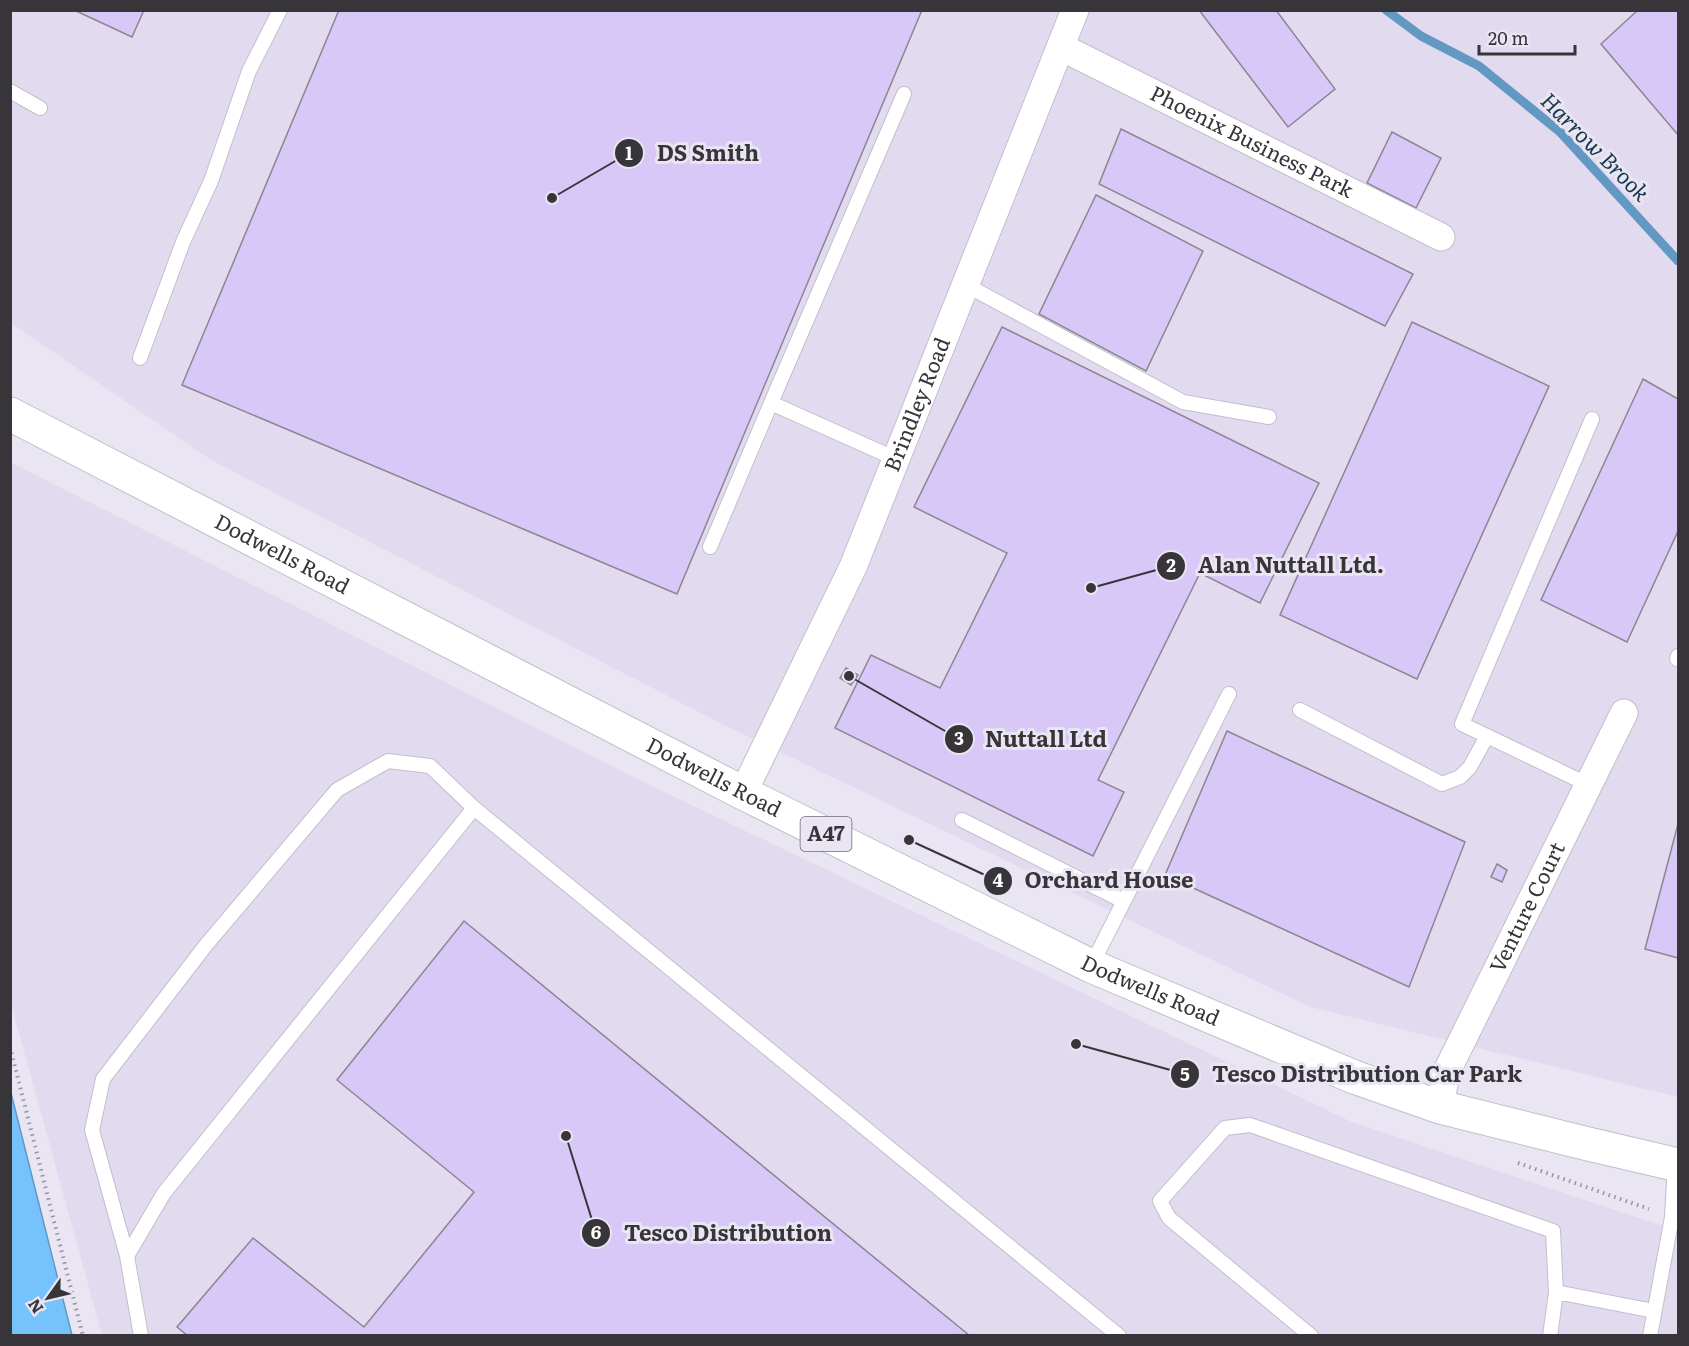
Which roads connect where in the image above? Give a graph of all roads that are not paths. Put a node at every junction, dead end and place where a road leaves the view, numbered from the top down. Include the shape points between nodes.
1 (280, 10) edge
2 (1075, 10) edge
3 (1061, 46) junction
4 (10, 92) edge
5 (904, 94) dead end
6 (40, 108) dead end
7 (1441, 237) dead end
8 (966, 285) junction
9 (140, 358) dead end
10 (771, 403) junction
11 (10, 414) edge
12 (1269, 417) dead end
13 (1592, 419) dead end
14 (897, 459) junction
15 (710, 547) dead end
16 (1229, 694) dead end
17 (1300, 710) dead end
18 (1624, 713) dead end
19 (1487, 736) junction
20 (1589, 785) junction
21 (743, 793) junction
22 (474, 808) junction
23 (962, 820) dead end
24 (1124, 901) junction
25 (1090, 966) junction
26 (1440, 1107) junction
27 (1677, 1165) edge
28 (127, 1256) junction
29 (1556, 1292) junction
30 (1654, 1311) junction
31 (141, 1335) edge
32 (1119, 1335) edge
33 (1311, 1335) edge
34 (1550, 1335) edge
35 (1650, 1335) edge

1 - 9 lane via 249,70 211,181 183,242
2 - 3 street, Brindley Road
3 - 7 street, Phoenix Business Park
3 - 8 street, Brindley Road
4 - 6 lane
5 - 10 lane
8 - 12 lane via 1183,402
8 - 14 street, Brindley Road
10 - 14 lane
10 - 15 lane
11 - 21 main road, Dodwells Road / A47
13 - 19 lane via 1462,724
14 - 21 street, Brindley Road via 853,567
16 - 24 lane
17 - 19 lane via 1442,784 1460,777 1470,767
18 - 20 street, Venture Court
19 - 20 lane
20 - 26 street, Venture Court via 1446,1073
21 - 25 main road, Dodwells Road / A47
22 - 28 lane via 164,1193
22 - 28 lane via 430,766 388,761 337,790 206,945 103,1079 92,1130
22 - 32 lane
23 - 24 lane
24 - 25 lane
25 - 26 main road, Dodwells Road / A47 via 1354,1077
26 - 27 main road, Dodwells Road / A47
27 - 30 lane via 1672,1217
28 - 31 lane
29 - 30 lane
29 - 33 lane via 1553,1231 1250,1125 1225,1128 1160,1201 1168,1218
29 - 34 lane
30 - 35 lane

